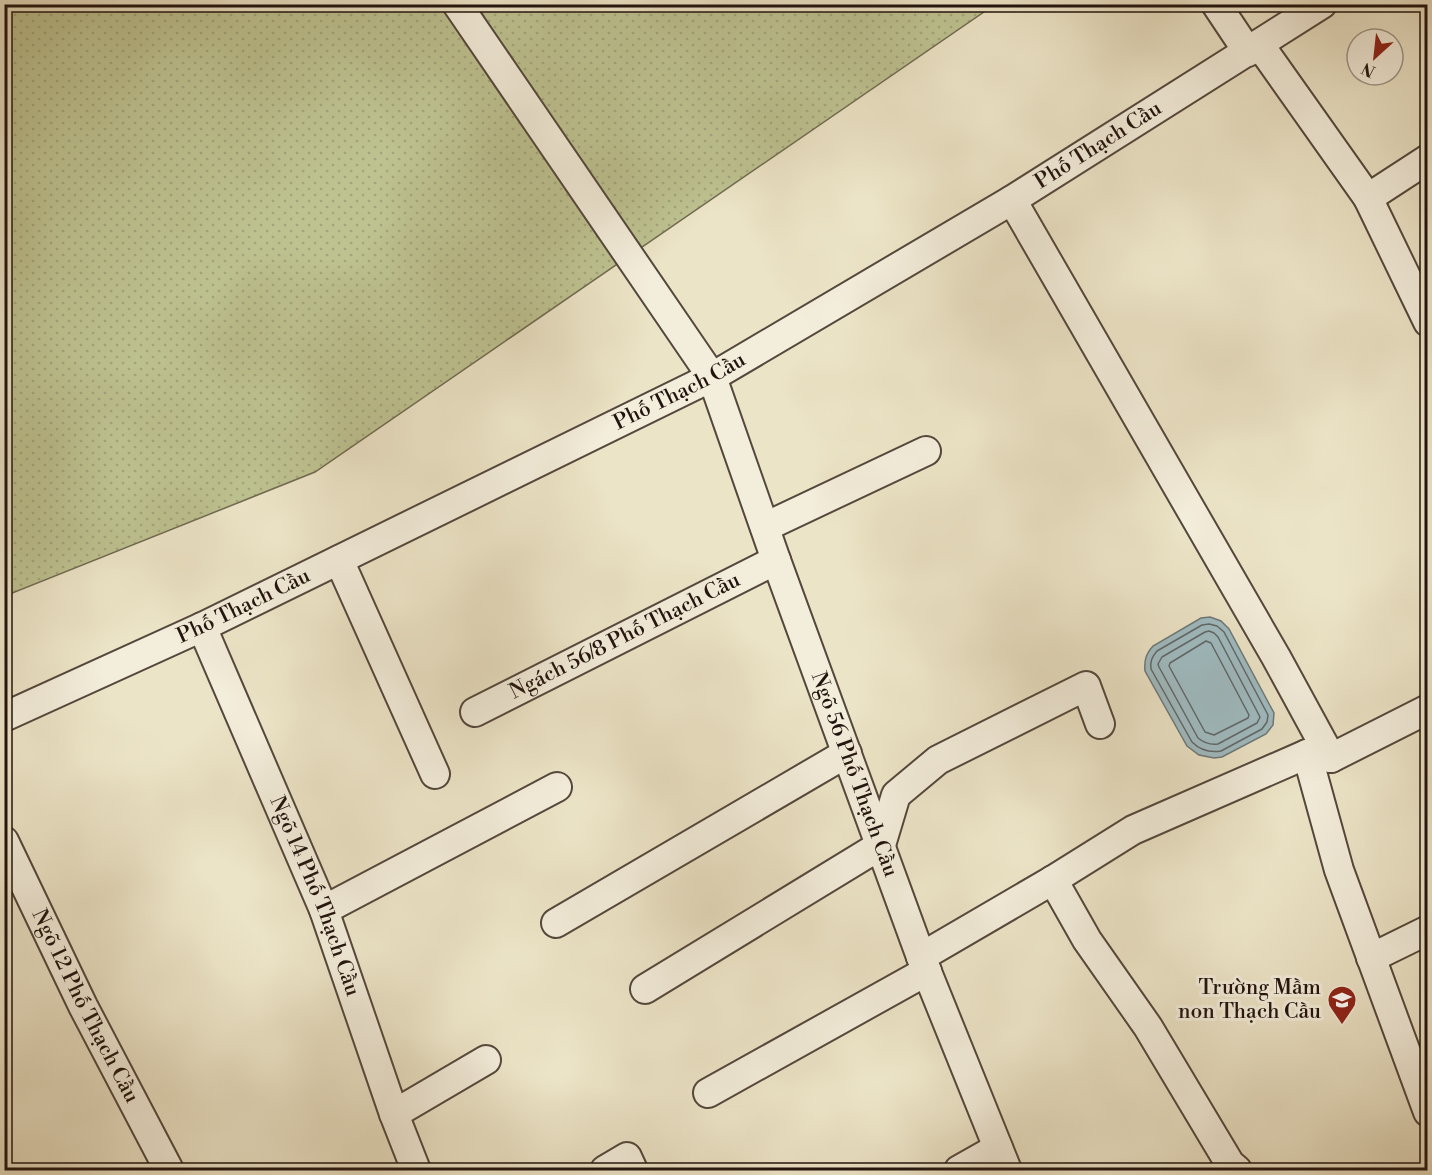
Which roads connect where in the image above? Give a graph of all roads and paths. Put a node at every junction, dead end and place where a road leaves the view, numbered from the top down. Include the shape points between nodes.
1 (457, 4) edge
2 (1216, 4) edge
3 (1322, 4) edge
4 (1253, 48) junction
5 (1428, 159) edge
6 (1368, 198) junction
7 (1012, 200) junction
8 (1428, 322) edge
9 (712, 377) junction
10 (926, 451) dead end
11 (765, 527) junction
12 (339, 560) junction
13 (776, 560) junction
14 (202, 627) junction
15 (1428, 709) edge
16 (475, 712) dead end
17 (4, 717) edge
18 (1100, 724) dead end
19 (847, 753) junction
20 (1319, 756) junction
21 (435, 774) dead end
22 (557, 787) dead end
23 (4, 841) edge
24 (880, 845) junction
25 (1053, 880) junction
26 (324, 910) junction
27 (556, 923) dead end
28 (1428, 930) edge
29 (1371, 958) junction
30 (924, 964) junction
31 (645, 989) dead end
32 (486, 1060) dead end
33 (708, 1093) dead end
34 (1428, 1112) edge
35 (394, 1114) junction
36 (1002, 1159) edge
37 (169, 1170) edge
38 (416, 1170) edge
39 (605, 1170) edge
40 (633, 1170) edge
41 (959, 1170) edge
42 (1237, 1170) edge

1 - 9 street, Ngõ 56 Phố Thạch Cầu
2 - 4 street
3 - 4 street, Phố Thạch Cầu
4 - 6 street
4 - 7 street, Phố Thạch Cầu
5 - 6 street
6 - 8 street
7 - 9 street, Phố Thạch Cầu
7 - 20 street via 1276,657
9 - 11 street, Ngõ 56 Phố Thạch Cầu
9 - 12 street, Phố Thạch Cầu
10 - 11 street
11 - 13 street, Ngõ 56 Phố Thạch Cầu
12 - 14 street, Phố Thạch Cầu
12 - 21 street
13 - 16 street, Ngách 56/8 Phố Thạch Cầu
13 - 19 street, Ngõ 56 Phố Thạch Cầu
14 - 17 street, Phố Thạch Cầu
14 - 26 street, Ngõ 14 Phố Thạch Cầu
15 - 20 street
18 - 24 street via 1086,686 938,760 896,795
19 - 24 street, Ngõ 56 Phố Thạch Cầu
19 - 27 street
20 - 25 street via 1133,830
20 - 29 street via 1339,870
22 - 26 street
23 - 37 street, Ngõ 12 Phố Thạch Cầu via 83,1006
24 - 30 street, Ngõ 56 Phố Thạch Cầu
24 - 31 street
25 - 30 street
25 - 42 street via 1087,940 1148,1027
26 - 35 street, Ngõ 14 Phố Thạch Cầu
28 - 29 street
29 - 34 street
30 - 33 street
30 - 36 street, Ngõ 56 Phố Thạch Cầu
32 - 35 street
35 - 38 street, Ngõ 14 Phố Thạch Cầu
36 - 41 street
39 - 40 street via 627,1157

